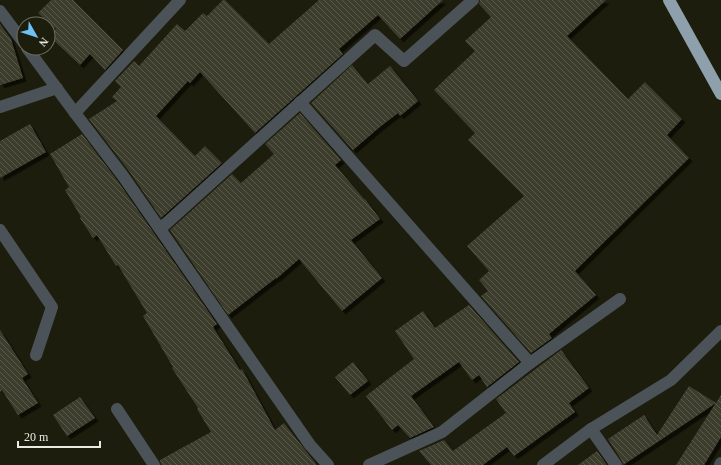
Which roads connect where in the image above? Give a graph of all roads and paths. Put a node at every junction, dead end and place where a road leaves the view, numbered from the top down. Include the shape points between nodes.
1 (180, 0) edge
2 (474, 0) edge
3 (669, 0) edge
4 (0, 11) edge
5 (16, 33) edge
6 (33, 56) edge
7 (57, 88) junction
8 (721, 94) edge
9 (300, 102) junction
10 (0, 107) edge
11 (75, 113) junction
12 (160, 229) junction
13 (0, 230) edge
14 (620, 299) dead end
15 (721, 331) edge
16 (36, 355) dead end
17 (530, 363) junction
18 (117, 409) dead end
19 (591, 429) junction
20 (154, 465) edge
21 (328, 465) edge
22 (369, 465) edge
23 (543, 465) edge
24 (616, 465) edge

1 - 11 street
2 - 9 street via 404,61 375,35
3 - 8 highway
4 - 5 street
6 - 7 street
7 - 10 street
7 - 11 street
9 - 12 street
9 - 17 street
11 - 12 street
12 - 21 street via 310,445
13 - 16 street via 52,307
14 - 17 street
15 - 19 street via 671,380
17 - 22 street via 442,432
18 - 20 street
19 - 23 street
19 - 24 street

